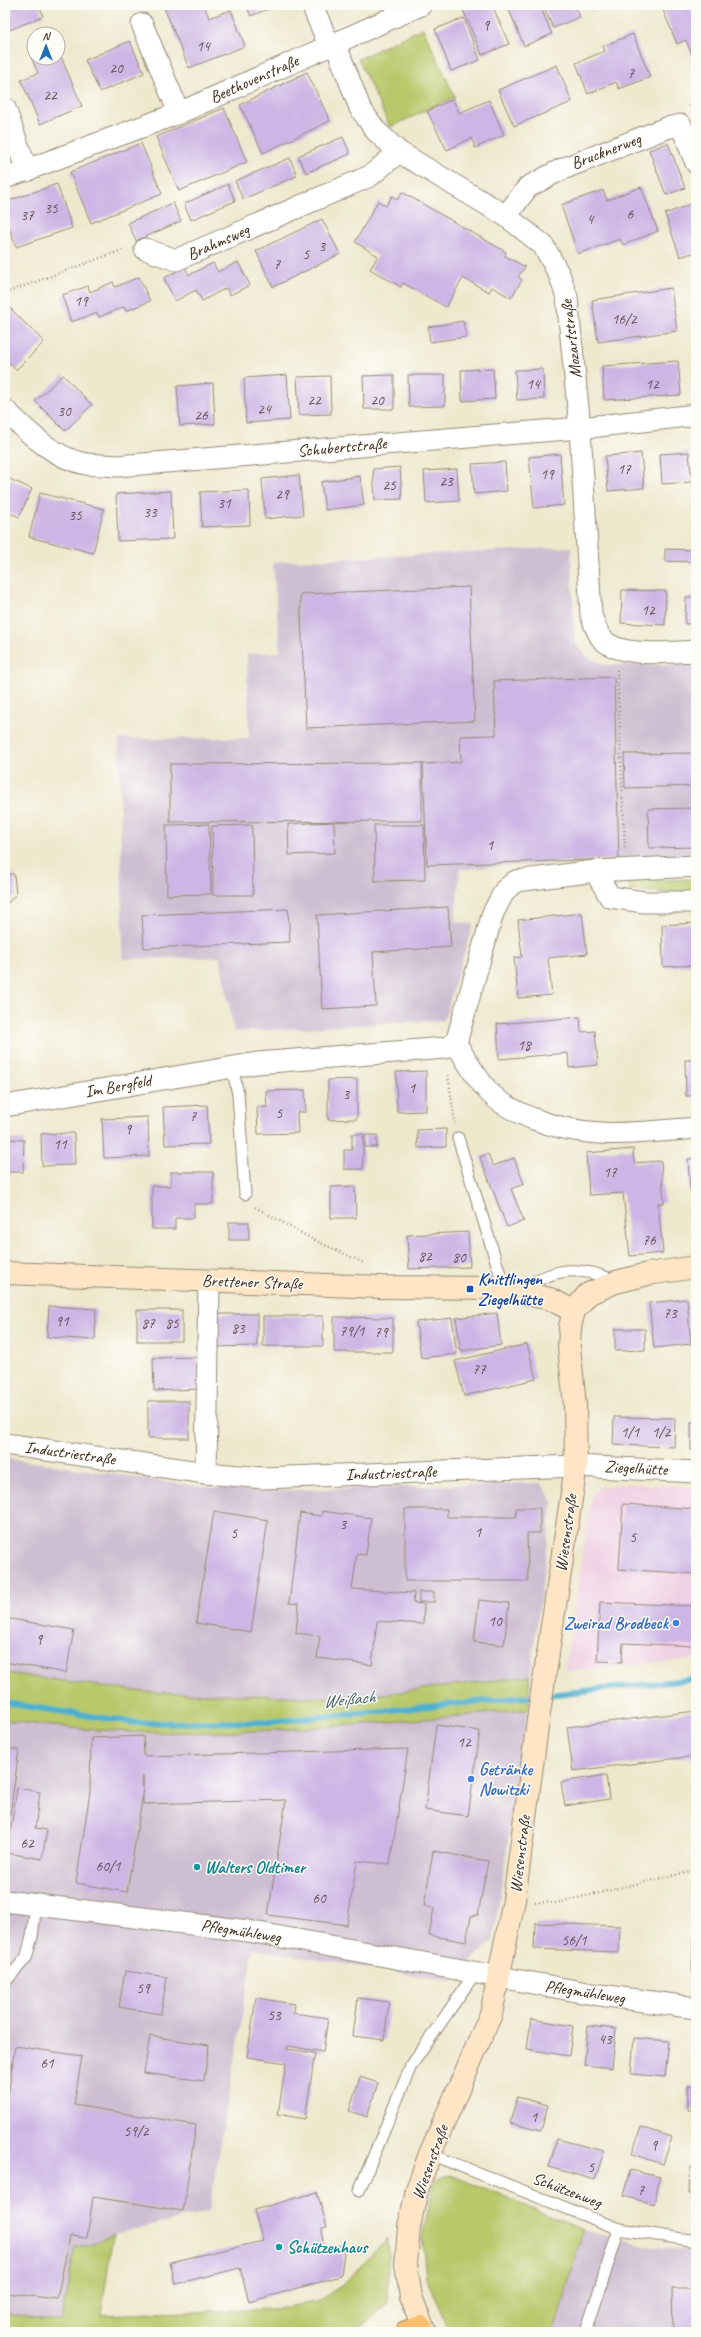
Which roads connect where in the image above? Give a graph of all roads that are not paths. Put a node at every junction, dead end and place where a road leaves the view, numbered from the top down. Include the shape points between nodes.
1 (312, 5) edge
2 (421, 5) edge
3 (142, 24) dead end
4 (332, 44) junction
5 (5, 108) edge
6 (179, 114) junction
7 (399, 152) junction
8 (696, 163) edge
9 (27, 171) junction
10 (5, 178) edge
11 (506, 216) junction
12 (145, 248) road end
13 (696, 415) edge
14 (8, 420) edge
15 (580, 428) junction
16 (696, 651) edge
17 (696, 866) edge
18 (595, 872) junction
19 (696, 902) edge
20 (451, 1045) junction
21 (232, 1066) junction
22 (5, 1106) edge
23 (696, 1128) edge
24 (458, 1138) dead end
25 (245, 1194) road end
26 (696, 1267) edge
27 (5, 1273) edge
28 (209, 1280) junction
29 (616, 1282) junction
30 (500, 1288) junction
31 (521, 1291) junction
32 (574, 1310) junction
33 (5, 1444) edge
34 (576, 1466) junction
35 (696, 1472) edge
36 (206, 1473) junction
37 (5, 1901) edge
38 (36, 1904) junction
39 (475, 1973) junction
40 (500, 1977) junction
41 (5, 1982) edge
42 (696, 2008) edge
43 (430, 2154) junction
44 (359, 2191) dead end
45 (619, 2228) junction
46 (696, 2241) edge
47 (417, 2330) edge
48 (586, 2332) edge

1 - 4 street
2 - 4 street, Beethovenstraße
3 - 6 street
4 - 6 street, Beethovenstraße
4 - 7 street, Mozartstraße via 360,108 376,131
5 - 9 street
6 - 9 street, Beethovenstraße
7 - 11 street, Mozartstraße
7 - 12 street, Brahmsweg via 370,176 176,260
8 - 11 street, Brucknerweg via 681,125 666,128 560,170 528,187
9 - 10 street, Beethovenstraße
11 - 15 street, Mozartstraße via 543,245 559,274 567,297
13 - 15 street, Schubertstraße
14 - 15 street, Schubertstraße via 54,452 85,464 116,466
15 - 16 street, Mozartstraße via 591,615 602,639 616,648 657,653
17 - 18 street
18 - 19 street via 610,897 644,902
18 - 20 street via 516,881 505,890 493,913
20 - 21 street, Im Bergfeld
20 - 23 street via 491,1094 516,1112 553,1126 583,1133 610,1135
21 - 22 street, Im Bergfeld
21 - 25 lane via 238,1094
24 - 30 lane via 500,1274
26 - 29 street
27 - 28 street, Brettener Straße
28 - 30 street, Brettener Straße via 380,1287
28 - 36 street
29 - 31 lane via 597,1273 560,1272 536,1279
29 - 32 street via 588,1294
30 - 31 street, Brettener Straße
31 - 32 street, Brettener Straße via 550,1299
32 - 34 street, Wiesenstraße via 569,1347 575,1405
33 - 36 street, Industriestraße
34 - 35 street, Ziegelhütte
34 - 36 street, Industriestraße via 263,1478
34 - 40 street, Wiesenstraße via 514,1900
37 - 38 street, Pflegmühleweg
38 - 39 street, Pflegmühleweg via 248,1931
38 - 41 lane via 32,1937 26,1958
39 - 40 street, Pflegmühleweg
39 - 44 lane via 411,2066
40 - 42 street, Pflegmühleweg via 593,1994
40 - 43 street, Wiesenstraße via 491,2014
43 - 45 lane, Schützenweg
43 - 47 street, Wiesenstraße via 417,2190 409,2227 406,2264
45 - 46 lane, Schützenweg
45 - 48 lane

